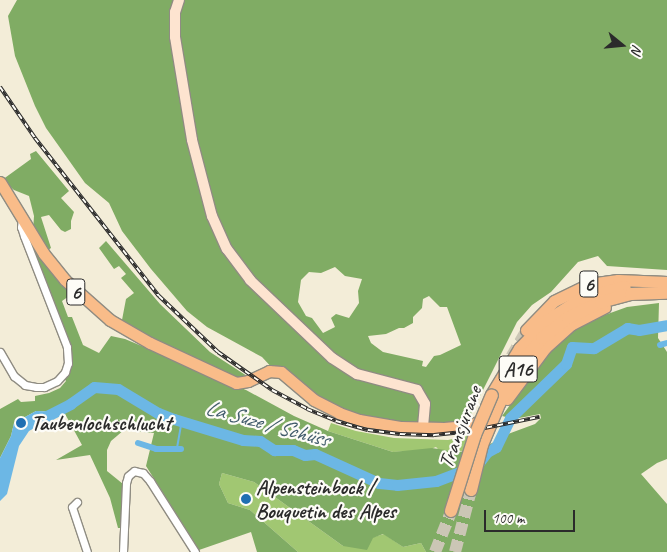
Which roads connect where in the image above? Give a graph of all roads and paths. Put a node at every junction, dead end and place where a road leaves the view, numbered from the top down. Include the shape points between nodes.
1 (179, 0) edge
2 (0, 182) edge
3 (22, 219) junction
4 (667, 288) edge
5 (526, 330) tunnel mouth
6 (0, 352) edge
7 (423, 428) junction
8 (471, 489) tunnel mouth
9 (77, 502) dead end
10 (451, 511) tunnel mouth
11 (87, 552) edge
12 (123, 552) edge
13 (195, 552) edge

1 - 7 street via 174,25 178,58 198,161 220,236 250,280 323,351 341,365 364,376 417,390 425,404
2 - 3 main road, 6
3 - 6 street via 24,236 67,347 68,363 57,381 36,387 25,385 14,376
3 - 7 main road, 6 via 65,280 110,320 134,335 233,382 245,382 266,372 278,372 314,400 339,413 370,422
4 - 5 main road, 6 via 618,280 589,284 554,301
4 - 7 main road, 6 via 611,304 572,324 545,348 496,411 451,427
4 - 8 highway, Transjurane / A16 via 601,302 568,318 542,338 528,354 503,395 482,445
4 - 10 highway, Transjurane / A16, bridge via 629,287 594,294 565,308 537,329 513,359 492,395 475,435
9 - 11 street via 72,507
12 - 13 street via 126,483 134,471 143,473 150,481

